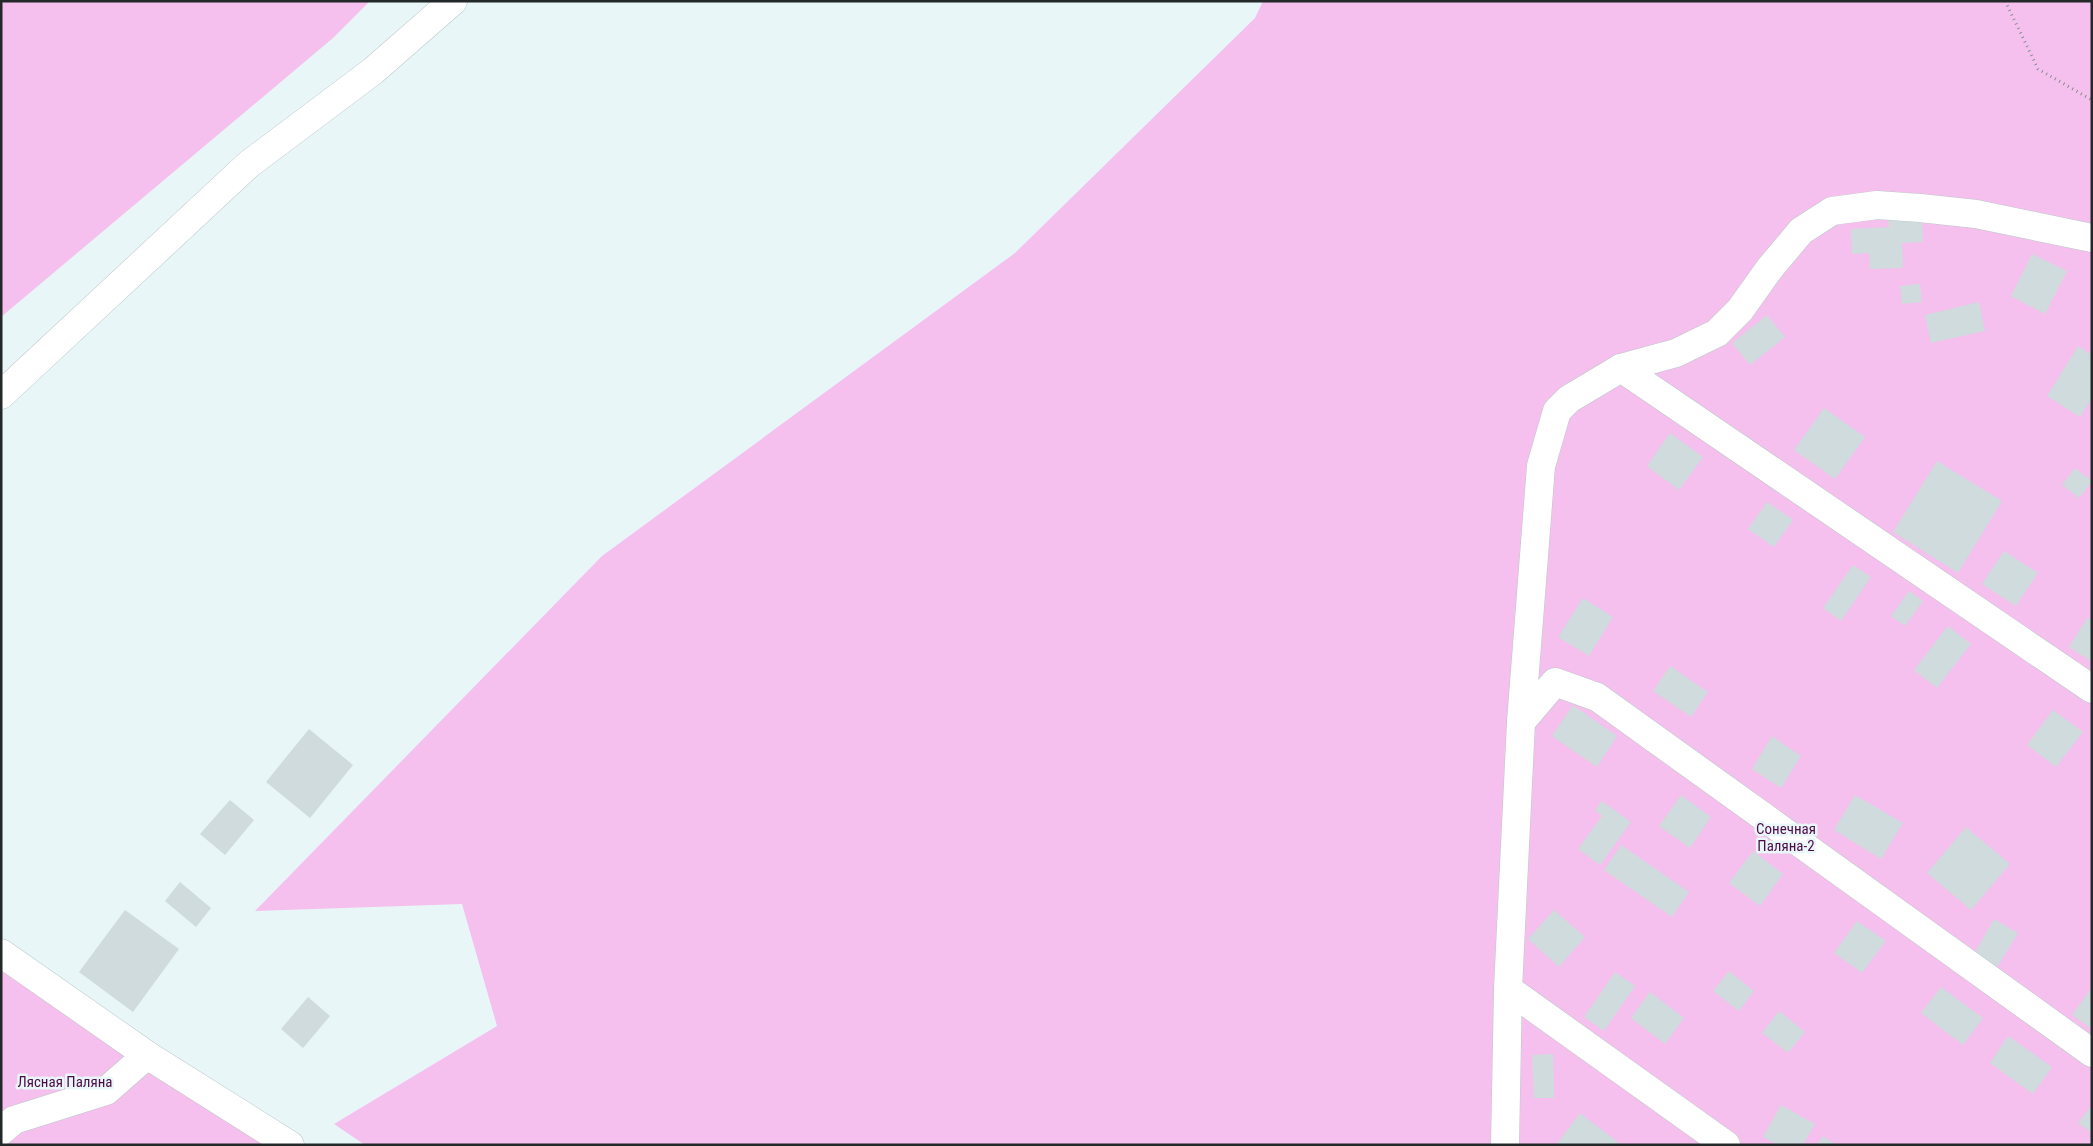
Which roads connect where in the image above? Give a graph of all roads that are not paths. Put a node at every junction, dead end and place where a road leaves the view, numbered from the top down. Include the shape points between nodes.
1 (453, 1) edge
2 (2092, 238) edge
3 (1621, 368) junction
4 (1, 396) edge
5 (2092, 689) edge
6 (1521, 722) junction
7 (1, 953) edge
8 (1508, 989) junction
9 (2092, 1053) edge
10 (147, 1055) junction
11 (1, 1131) edge
12 (285, 1143) edge
13 (1505, 1145) edge
14 (1726, 1145) edge

1 - 4 street via 373,71 249,164
2 - 3 street via 1976,214 1920,208 1877,205 1832,211 1801,232 1740,310 1717,333 1676,353
3 - 5 street
3 - 6 street via 1569,399 1557,411 1541,466
6 - 8 street
6 - 9 street via 1555,682 1597,697
7 - 10 street
8 - 13 street
8 - 14 street
10 - 11 street via 106,1091 14,1120
10 - 12 street

